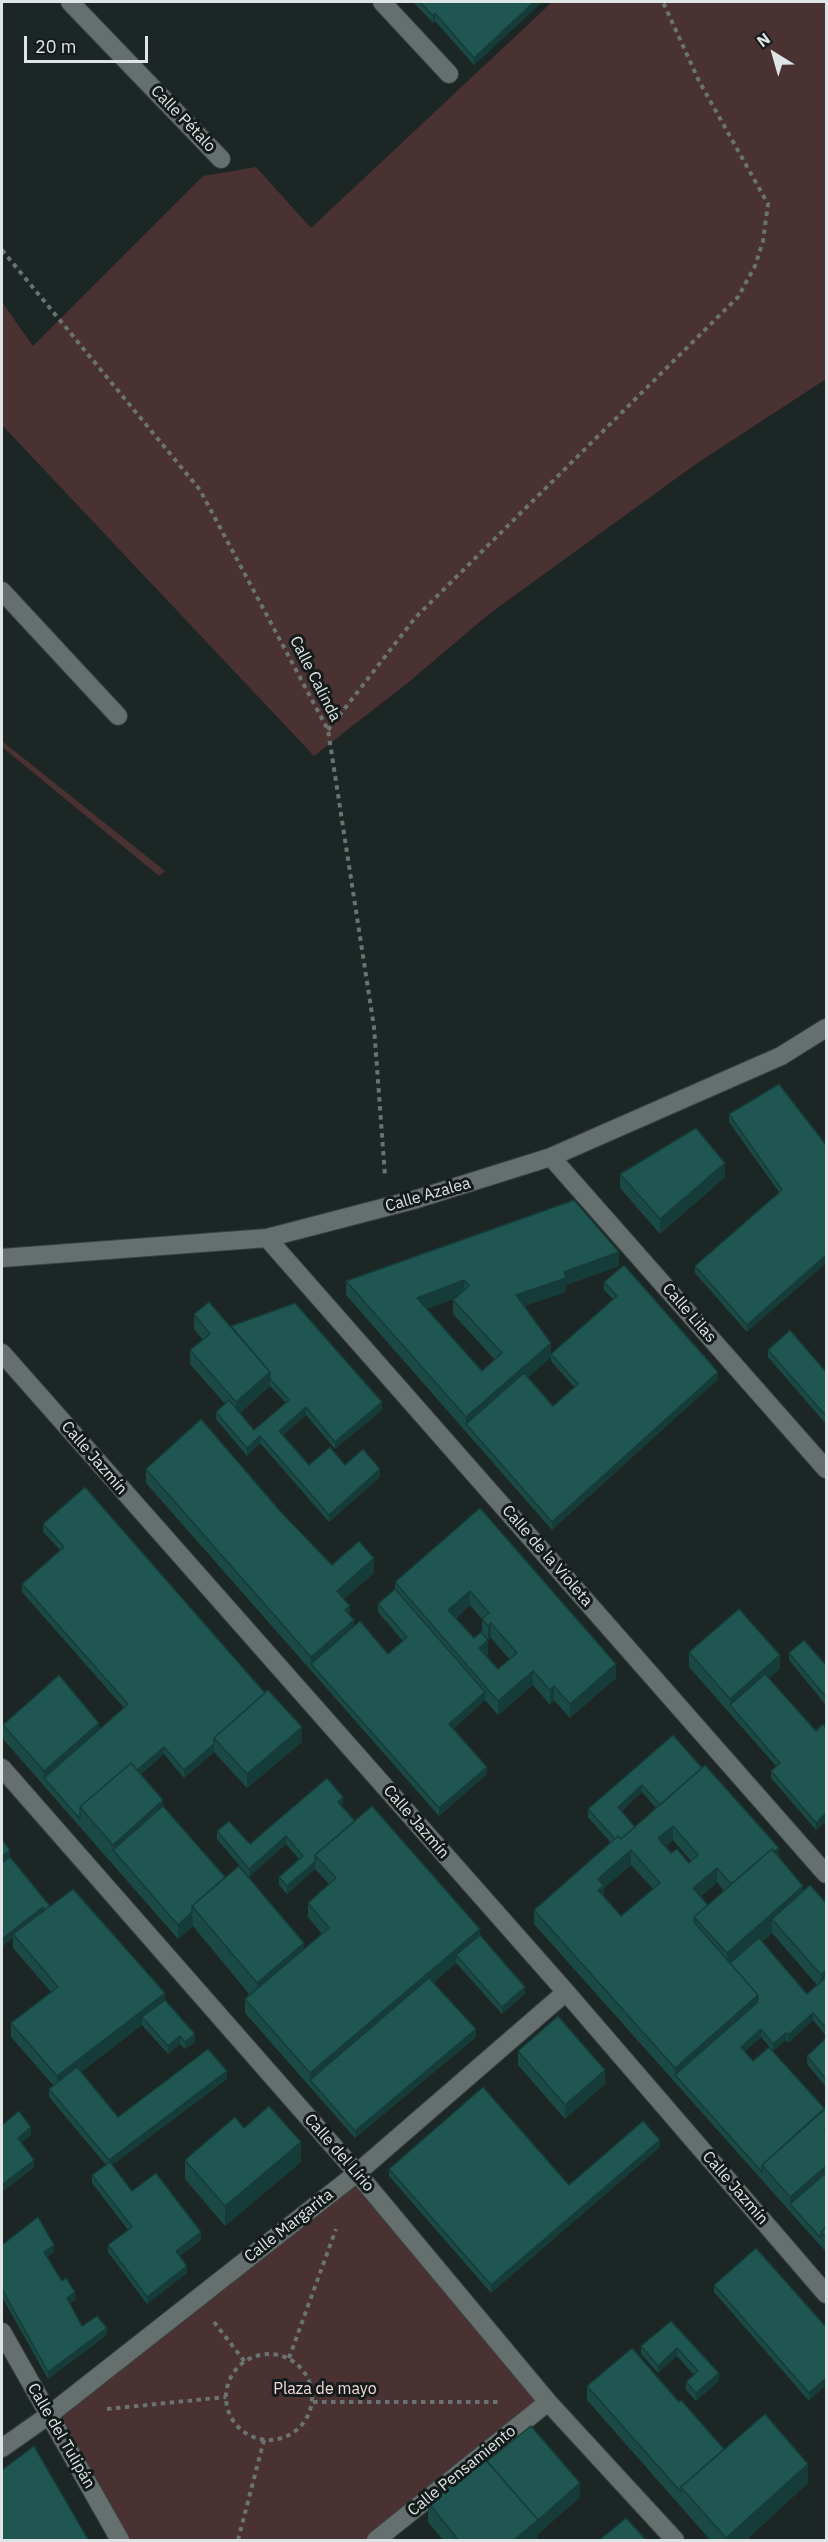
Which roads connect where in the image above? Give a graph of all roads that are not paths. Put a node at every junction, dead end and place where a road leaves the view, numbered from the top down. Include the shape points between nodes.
1 (70, 2) edge
2 (382, 2) edge
3 (449, 74) dead end
4 (221, 159) dead end
5 (2, 591) edge
6 (117, 716) dead end
7 (826, 1028) edge
8 (551, 1156) junction
9 (267, 1238) junction
10 (2, 1258) edge
11 (2, 1353) edge
12 (826, 1469) edge
13 (2, 1768) edge
14 (826, 1874) edge
15 (566, 1992) junction
16 (357, 2173) junction
17 (826, 2294) edge
18 (2, 2332) edge
19 (548, 2402) junction
20 (50, 2415) junction
21 (2, 2448) edge
22 (398, 2534) edge
23 (120, 2541) edge
24 (376, 2541) edge
25 (675, 2541) edge

1 - 4 street, Calle Pétalo
2 - 3 street
5 - 6 street
7 - 8 street, Calle Azalea via 781,1056
8 - 9 street, Calle Azalea via 387,1207
8 - 12 street, Calle Lilas
9 - 10 street, Calle Azalea
9 - 14 street, Calle de la Violeta
11 - 15 street, Calle Jazmín
13 - 16 street, Calle del Lírio
15 - 16 street, Calle Margarita
15 - 17 street, Calle Jazmín
16 - 19 street, Calle del Lírio
16 - 20 street, Calle Margarita
18 - 20 street, Calle del Tulipán
19 - 22 street, Calle Pensamiento
19 - 25 street, Calle del Lírio
20 - 21 street, Calle Margarita
20 - 23 street, Calle del Tulipán
22 - 24 street, Calle Pensamiento

